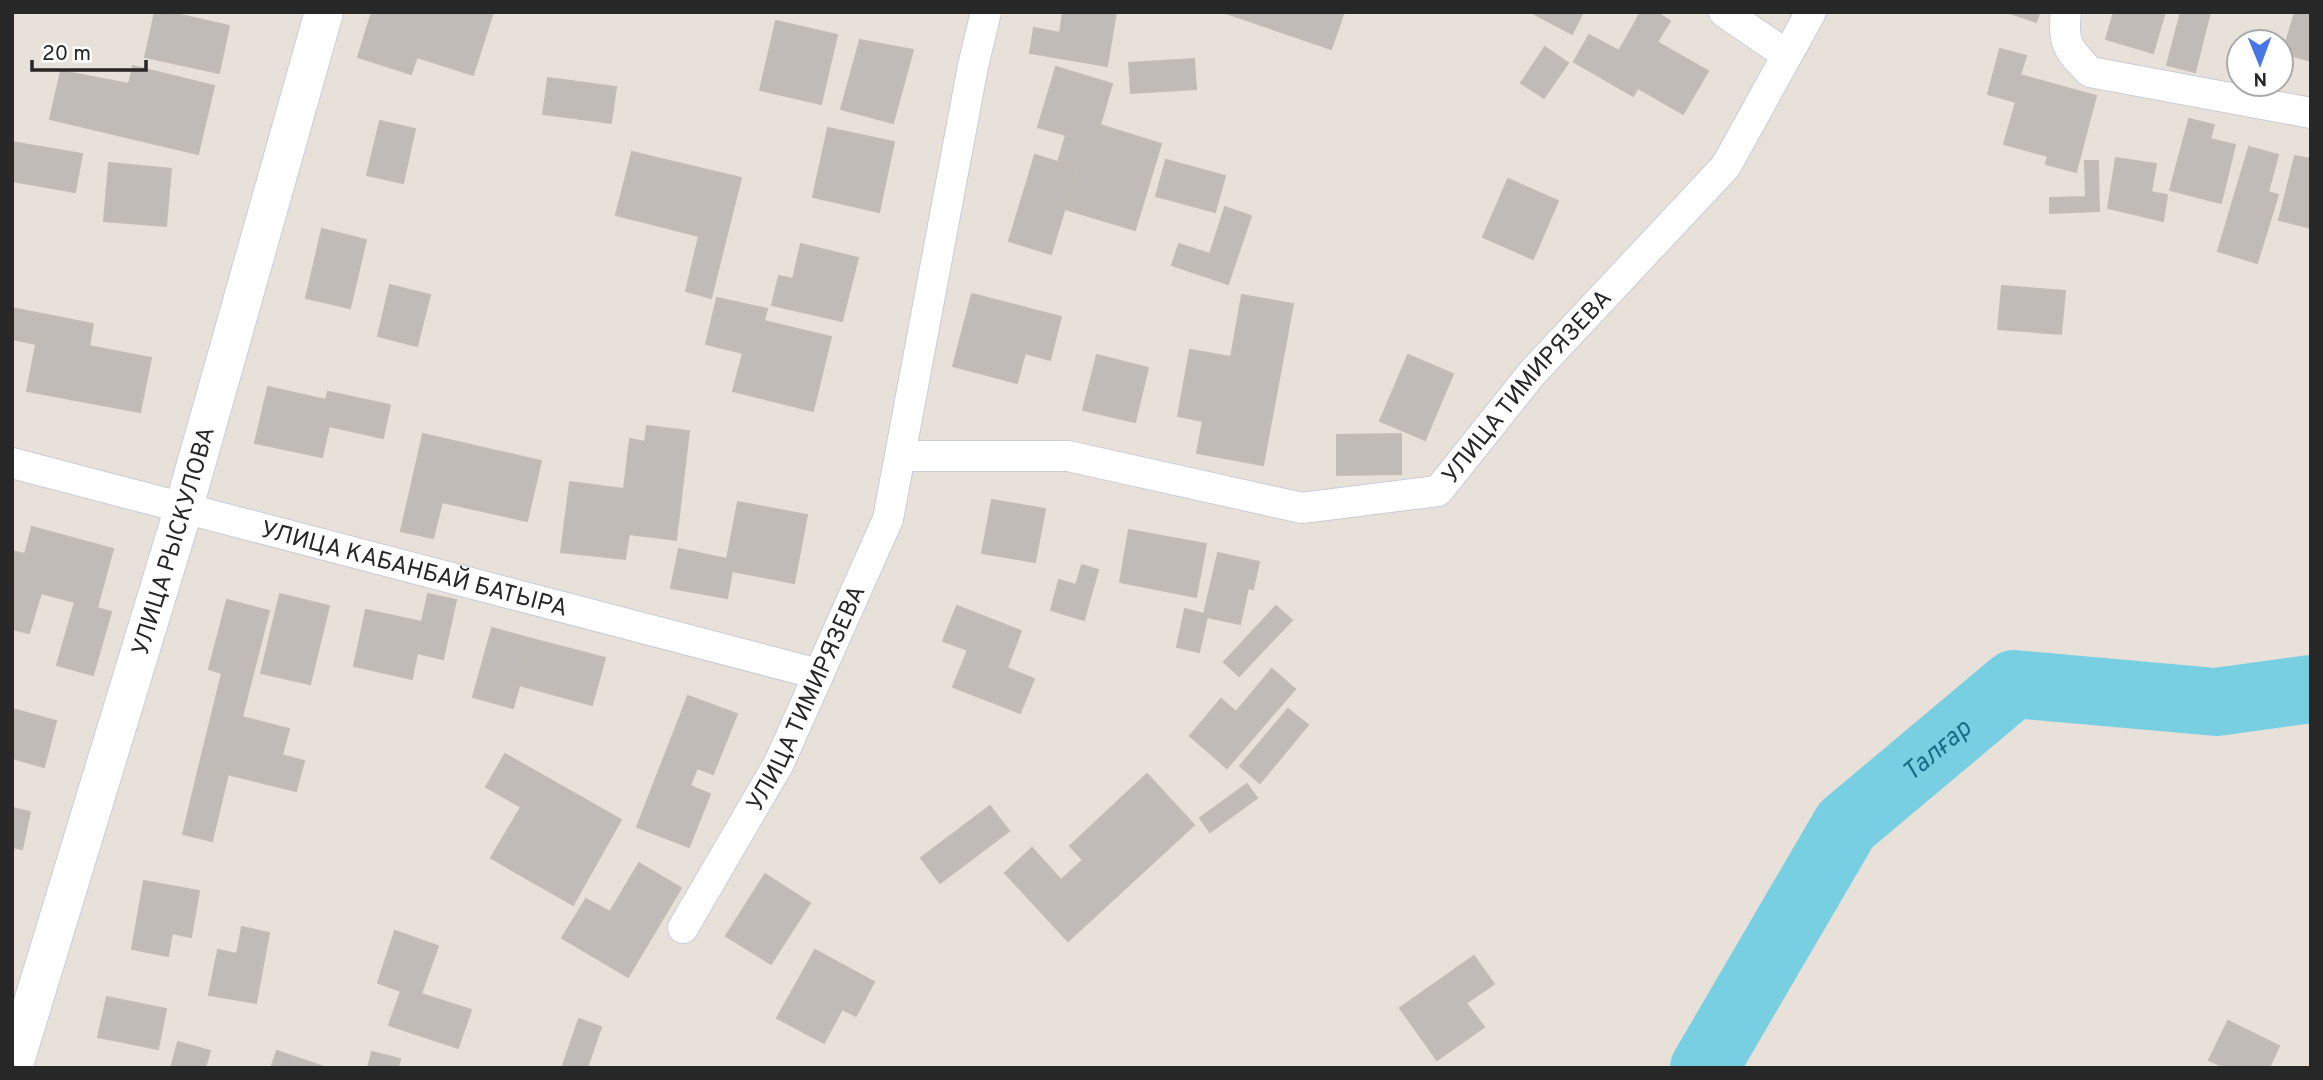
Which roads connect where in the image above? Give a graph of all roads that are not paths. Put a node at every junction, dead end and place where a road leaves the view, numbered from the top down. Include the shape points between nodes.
1 (324, 12) edge
2 (986, 12) edge
3 (1724, 12) edge
4 (1811, 12) edge
5 (2066, 12) edge
6 (1787, 55) junction
7 (2311, 113) edge
8 (900, 456) junction
9 (12, 463) edge
10 (184, 508) junction
11 (818, 674) junction
12 (683, 928) dead end
13 (13, 1068) edge

1 - 10 street, УЛИЦА РЫСКУЛОВА
2 - 8 street, УЛИЦА ТИМИРЯЗЕВА
3 - 6 street
4 - 6 street, УЛИЦА ТИМИРЯЗЕВА
5 - 7 street via 2068,49 2090,72
6 - 8 street, УЛИЦА ТИМИРЯЗЕВА via 1726,166 1533,372 1438,491 1302,508 1068,456
8 - 11 street, УЛИЦА ТИМИРЯЗЕВА via 888,519
9 - 10 street, УЛИЦА КАБАНБАЙ БАТЫРА
10 - 11 street, УЛИЦА КАБАНБАЙ БАТЫРА
10 - 13 street, УЛИЦА РЫСКУЛОВА
11 - 12 street, УЛИЦА ТИМИРЯЗЕВА via 779,762

